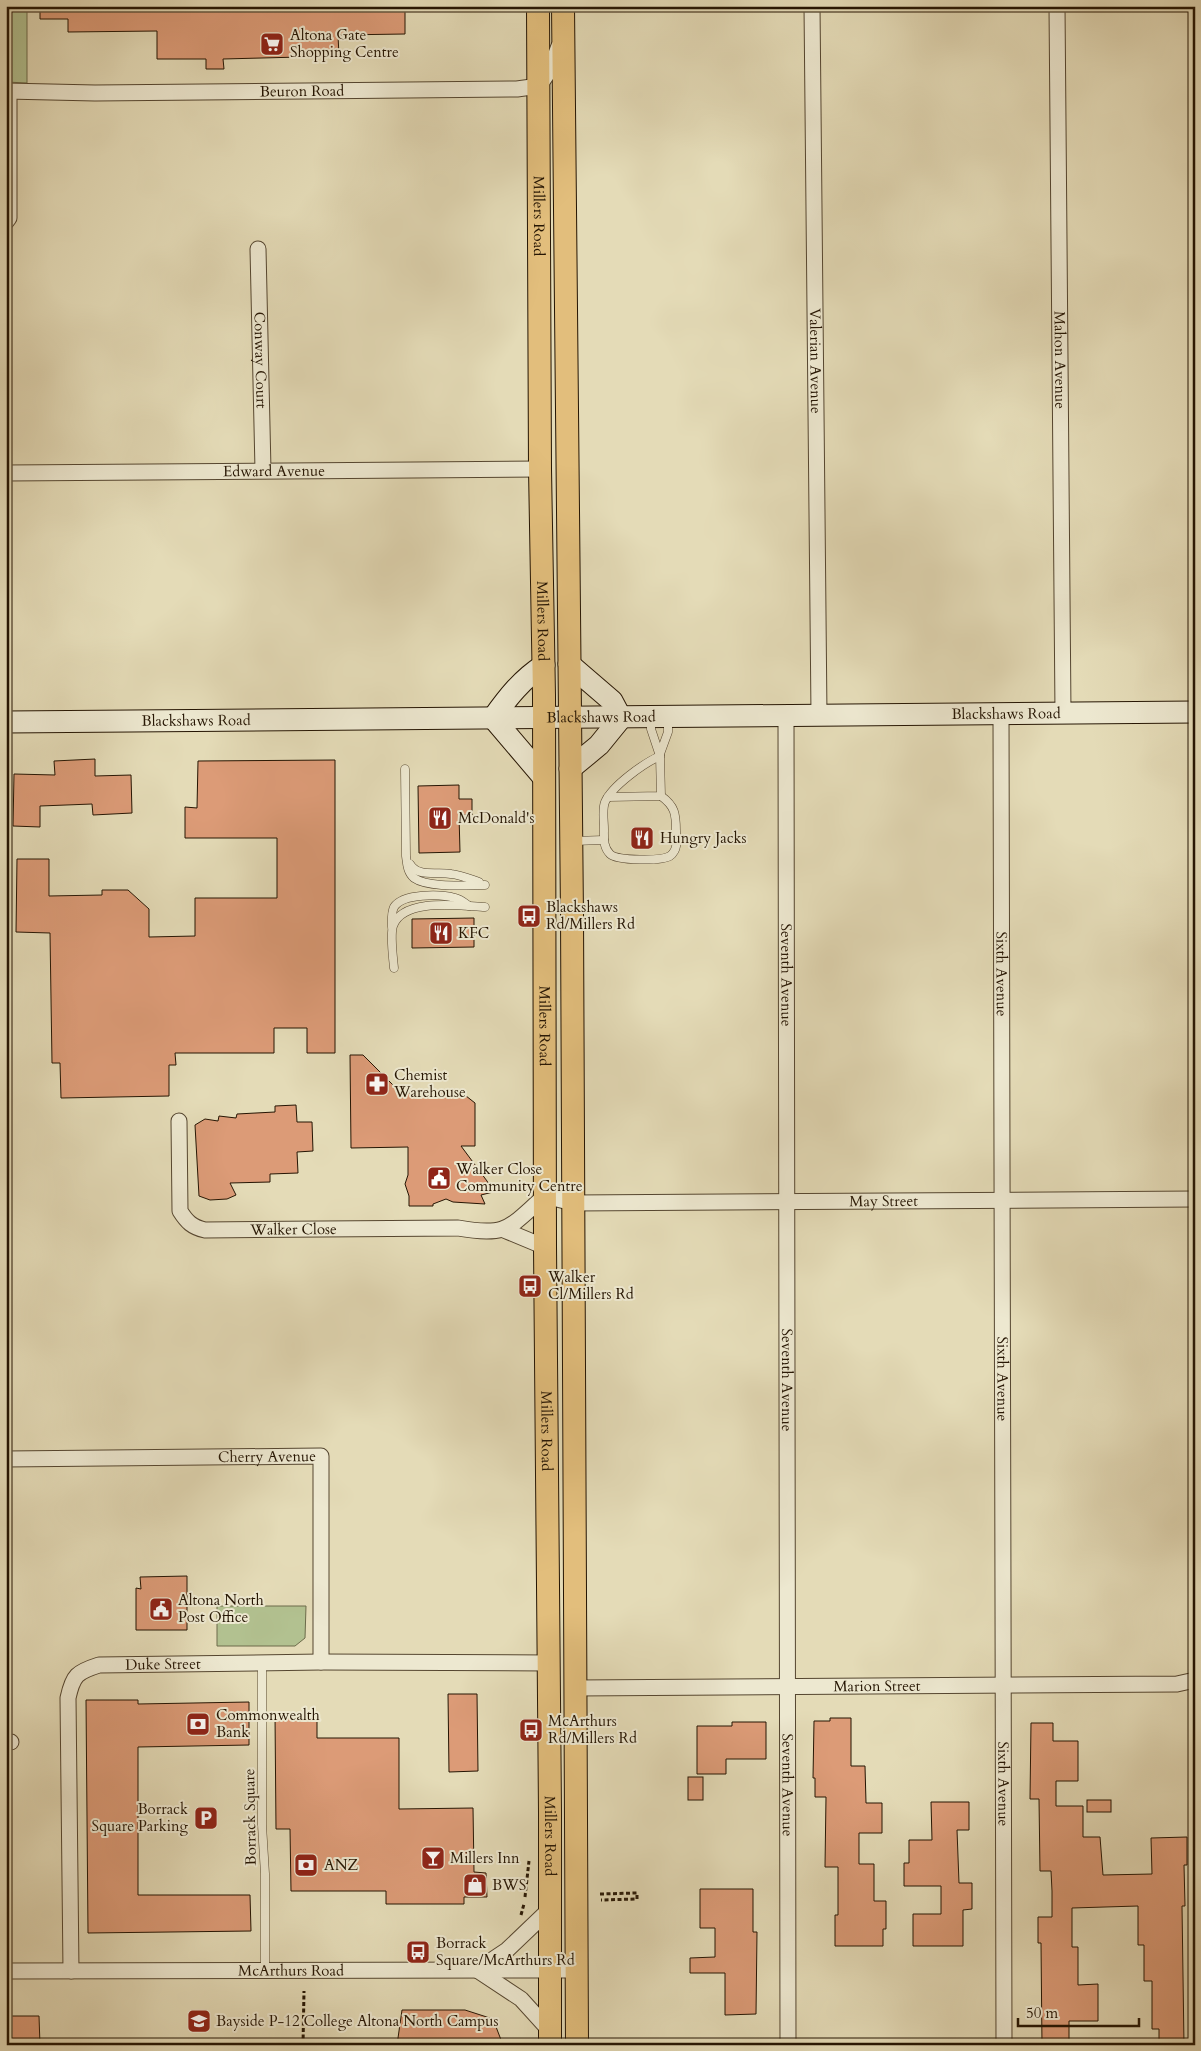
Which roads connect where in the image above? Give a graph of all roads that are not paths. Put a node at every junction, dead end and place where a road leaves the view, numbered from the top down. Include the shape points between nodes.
1 (538, 6) edge
2 (563, 6) edge
3 (812, 6) edge
4 (1057, 6) edge
5 (563, 34) junction
6 (539, 86) junction
7 (8, 91) edge
8 (6, 222) edge
9 (258, 249) dead end
10 (540, 468) junction
11 (263, 470) junction
12 (6, 473) edge
13 (569, 664) junction
14 (544, 665) junction
15 (1195, 712) edge
16 (1063, 713) junction
17 (1001, 714) junction
18 (819, 715) junction
19 (786, 716) junction
20 (493, 718) junction
21 (569, 718) junction
22 (622, 718) junction
23 (659, 718) junction
24 (544, 719) junction
25 (6, 722) edge
26 (660, 756) junction
27 (405, 769) dead end
28 (570, 769) junction
29 (544, 778) junction
30 (661, 796) junction
31 (608, 797) junction
32 (604, 840) junction
33 (571, 841) junction
34 (485, 885) dead end
35 (485, 907) dead end
36 (394, 968) dead end
37 (179, 1120) dead end
38 (1195, 1199) edge
39 (1002, 1201) junction
40 (572, 1203) junction
41 (788, 1203) junction
42 (545, 1205) junction
43 (504, 1230) junction
44 (545, 1247) junction
45 (6, 1459) edge
46 (321, 1662) junction
47 (549, 1662) junction
48 (262, 1663) junction
49 (1195, 1680) edge
50 (1177, 1684) junction
51 (1003, 1685) junction
52 (788, 1687) junction
53 (1195, 1687) edge
54 (576, 1688) junction
55 (550, 1908) junction
56 (265, 1970) junction
57 (477, 1970) junction
58 (551, 1970) junction
59 (577, 1970) junction
60 (6, 1971) edge
61 (71, 1971) junction
62 (550, 2038) edge
63 (578, 2045) edge
64 (788, 2045) edge
65 (1004, 2045) edge

1 - 6 main road, Millers Road
2 - 5 main road, Millers Road
3 - 18 street, Valerian Avenue
4 - 16 street, Mahon Avenue
5 - 6 street via 550,70
5 - 13 main road, Millers Road
6 - 7 street, Beuron Road via 497,90 95,94
6 - 10 main road, Millers Road
7 - 8 street via 9,218
9 - 11 street, Conway Court
10 - 11 street, Edward Avenue
10 - 14 main road, Millers Road
11 - 12 street, Edward Avenue
13 - 21 main road, Millers Road
13 - 22 main road via 612,701
14 - 20 main road via 514,689
14 - 24 main road, Millers Road
15 - 16 main road, Blackshaws Road
16 - 17 main road, Blackshaws Road
17 - 18 main road, Blackshaws Road
17 - 39 street, Sixth Avenue
18 - 19 main road, Blackshaws Road
19 - 23 main road, Blackshaws Road
19 - 41 street, Seventh Avenue
20 - 24 main road, Blackshaws Road
20 - 25 main road, Blackshaws Road
20 - 29 main road
21 - 22 main road, Blackshaws Road
21 - 24 main road, Blackshaws Road
21 - 28 main road, Millers Road
22 - 23 main road, Blackshaws Road
22 - 28 main road via 599,745
23 - 26 lane via 668,732
23 - 26 lane via 651,729
24 - 29 main road, Millers Road
26 - 30 lane
26 - 31 lane via 637,769
27 - 34 lane via 406,856 407,867 413,877 424,882
28 - 33 main road, Millers Road
29 - 42 main road, Millers Road
30 - 31 lane
30 - 32 lane via 674,807 676,814 677,846 669,856 660,859 614,857 605,848
31 - 32 lane via 604,804
32 - 33 lane
33 - 40 main road, Millers Road
35 - 36 lane via 432,906 413,908 399,915 392,927
37 - 43 street, Walker Close via 180,1211 194,1227 205,1230
38 - 39 street, May Street
39 - 41 street, May Street
39 - 51 street, Sixth Avenue
40 - 41 street, May Street
40 - 42 street, May Street
40 - 54 main road, Millers Road
41 - 52 street, Seventh Avenue
42 - 43 street
42 - 44 main road, Millers Road
43 - 44 street, Walker Close
44 - 47 main road, Millers Road
45 - 46 street, Cherry Avenue via 321,1456
46 - 47 street, Duke Street
46 - 48 street, Duke Street
47 - 55 main road, Millers Road
48 - 56 lane, Borrack Square
48 - 61 street, Duke Street via 99,1665 84,1670 72,1681 68,1698
49 - 50 street, Marion Street
50 - 51 street, Marion Street
50 - 53 street, Marion Street
51 - 52 street, Marion Street
51 - 65 street, Sixth Avenue
52 - 54 street, Marion Street
52 - 64 street, Seventh Avenue
54 - 59 main road, Millers Road
55 - 57 street via 507,1950
55 - 58 main road, Millers Road
56 - 57 street, McArthurs Road
56 - 61 street, McArthurs Road
57 - 58 street, McArthurs Road
57 - 62 street via 521,1999
58 - 59 street, McArthurs Road
58 - 62 main road, Millers Road
59 - 63 main road, Millers Road
60 - 61 street, McArthurs Road

